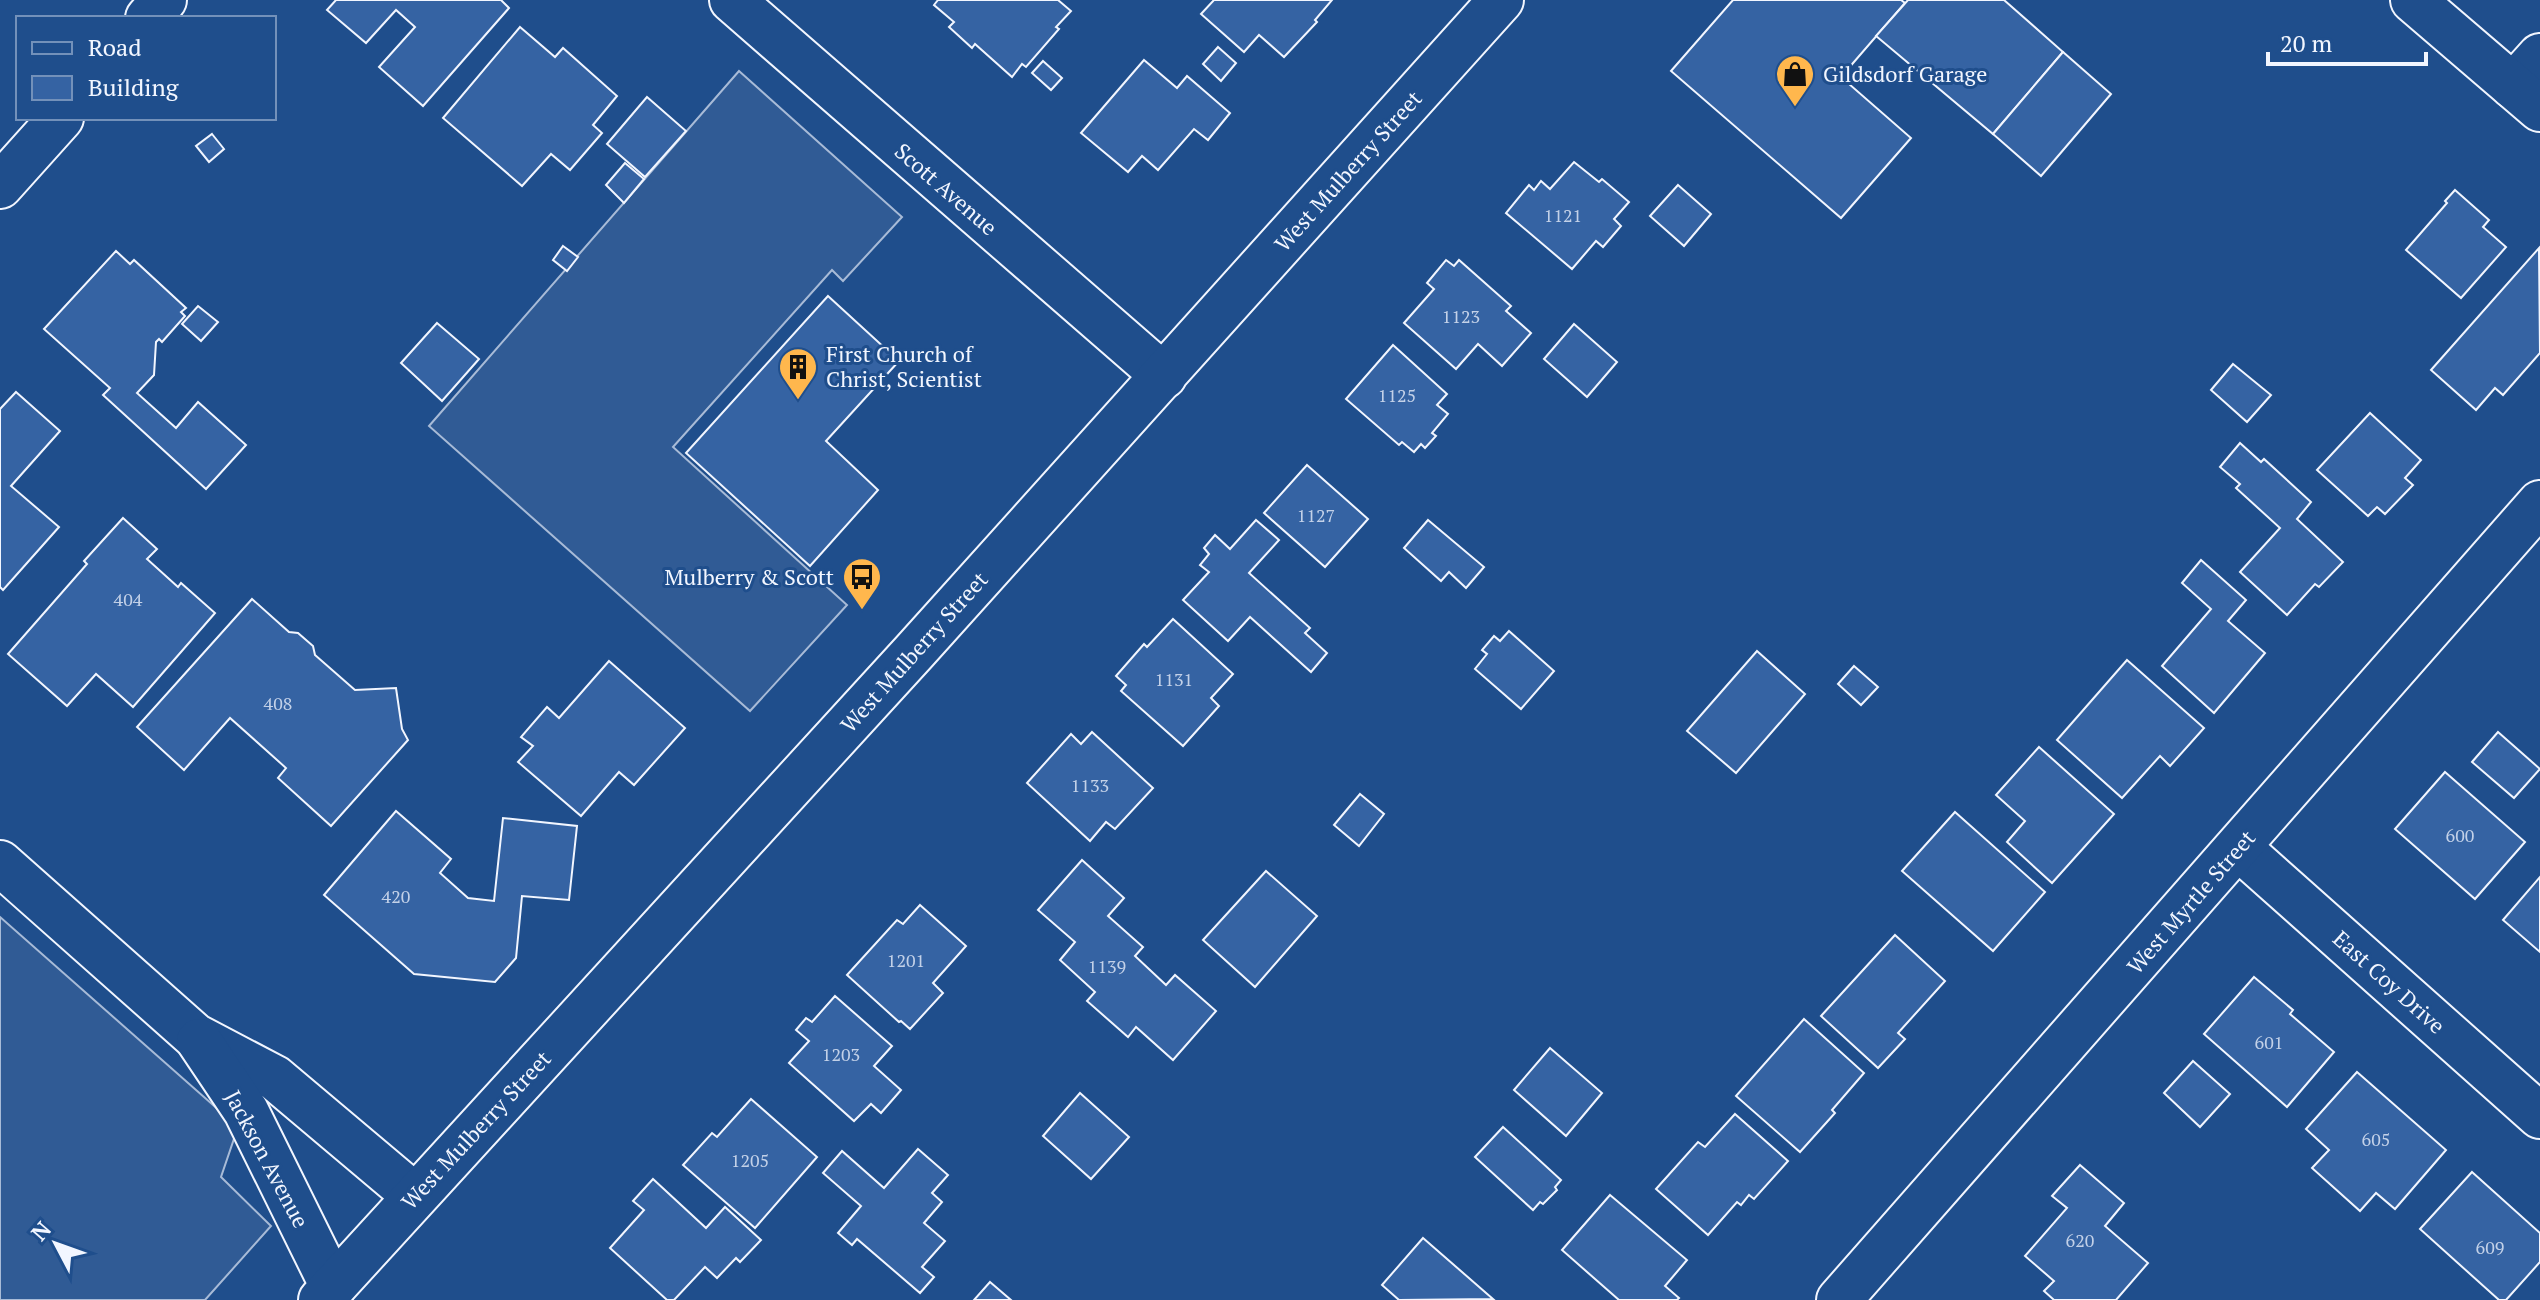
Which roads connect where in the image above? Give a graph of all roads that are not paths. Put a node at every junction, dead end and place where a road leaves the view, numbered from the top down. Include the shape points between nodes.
1 (164, 0) edge
2 (732, 0) edge
3 (1501, 0) edge
4 (2413, 0) edge
5 (150, 16) edge
6 (2531, 84) edge
7 (59, 120) edge
8 (0, 186) edge
9 (1164, 376) junction
10 (2540, 503) edge
11 (2239, 848) junction
12 (0, 863) edge
13 (195, 1036) junction
14 (2540, 1116) edge
15 (415, 1196) junction
16 (327, 1294) edge
17 (1856, 1294) edge

1 - 5 street
2 - 9 street, Scott Avenue
3 - 9 street, West Mulberry Street
4 - 6 street
7 - 8 street
9 - 15 street, West Mulberry Street
10 - 11 street, West Myrtle Street
11 - 14 street, East Coy Drive
11 - 17 street, West Myrtle Street
12 - 13 street, Jackson Avenue
13 - 15 street, Jackson Avenue via 275,1078
13 - 16 street, Jackson Avenue via 246,1111
15 - 16 street, West Mulberry Street

